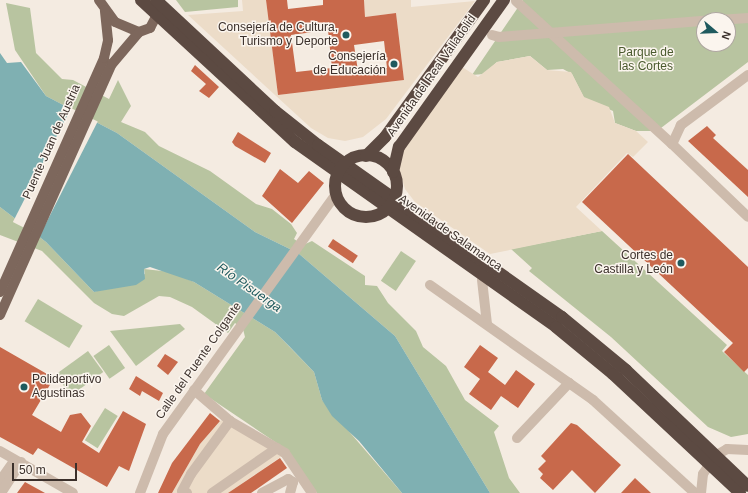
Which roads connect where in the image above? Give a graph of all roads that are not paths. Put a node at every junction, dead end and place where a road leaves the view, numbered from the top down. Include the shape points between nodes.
1 (99, 0) edge
2 (141, 0) edge
3 (484, 0) edge
4 (504, 0) edge
5 (516, 1) edge
6 (159, 5) edge
7 (105, 10) junction
8 (748, 18) edge
9 (736, 19) edge
10 (696, 22) edge
11 (139, 32) junction
12 (552, 34) junction
13 (492, 35) dead end
14 (105, 68) junction
15 (748, 75) edge
16 (672, 141) junction
17 (366, 156) junction
18 (341, 168) junction
19 (394, 176) junction
20 (336, 194) junction
21 (391, 202) junction
22 (748, 217) edge
23 (430, 222) junction
24 (481, 276) junction
25 (10, 282) junction
26 (430, 285) dead end
27 (0, 292) edge
28 (0, 315) edge
29 (487, 324) junction
30 (569, 383) junction
31 (194, 390) junction
32 (230, 421) junction
33 (517, 438) dead end
34 (277, 448) junction
35 (747, 449) edge
36 (0, 451) edge
37 (712, 460) junction
38 (18, 461) junction
39 (0, 481) edge
40 (748, 486) edge
41 (1, 493) edge
42 (74, 493) edge
43 (140, 493) edge
44 (187, 493) edge
45 (212, 493) edge
46 (262, 493) edge
47 (290, 493) edge
48 (312, 493) edge
49 (695, 493) edge
50 (701, 493) edge
51 (740, 493) edge

1 - 7 main road
2 - 6 highway, Avenida de Salamanca
3 - 17 highway, Avenida del Real Valladolid via 385,137
4 - 19 highway, Avenida del Real Valladolid via 398,147
5 - 12 street
6 - 11 main road, Puente Juan de Austria via 150,28
6 - 18 highway, Avenida de Salamanca
7 - 11 main road via 124,28
7 - 14 main road, Puente Juan de Austria via 108,40
8 - 9 street
10 - 12 street
11 - 14 main road, Puente Juan de Austria via 122,47
12 - 13 street
12 - 16 street
14 - 25 main road, Puente Juan de Austria
15 - 16 street via 681,125
16 - 22 street
17 - 18 highway
17 - 19 highway via 380,159
18 - 20 highway
18 - 21 highway, Avenida de Salamanca
19 - 21 highway, Avenida del Real Valladolid
19 - 23 highway via 412,202 429,215
20 - 21 highway via 344,208 358,216 374,216
20 - 31 street, Calle del Puente Colgante
21 - 23 highway, Avenida de Salamanca
21 - 24 highway, Avenida de Salamanca
23 - 37 highway, Avenida de Salamanca via 562,317 626,370
24 - 29 street
24 - 37 highway, Avenida de Salamanca via 613,374
25 - 27 main road
25 - 28 main road
26 - 29 street
29 - 30 street
30 - 33 street
30 - 49 street via 593,400
31 - 32 street
31 - 43 street, Calle del Puente Colgante via 163,434
32 - 34 street
32 - 44 street via 191,474 182,491
34 - 45 street
34 - 48 street via 285,453
35 - 37 street via 727,449
36 - 38 street
37 - 40 highway, Avenida de Salamanca
37 - 50 street
37 - 51 highway, Avenida de Salamanca
38 - 39 street
38 - 41 street
38 - 42 street
46 - 47 street via 288,479 293,482

